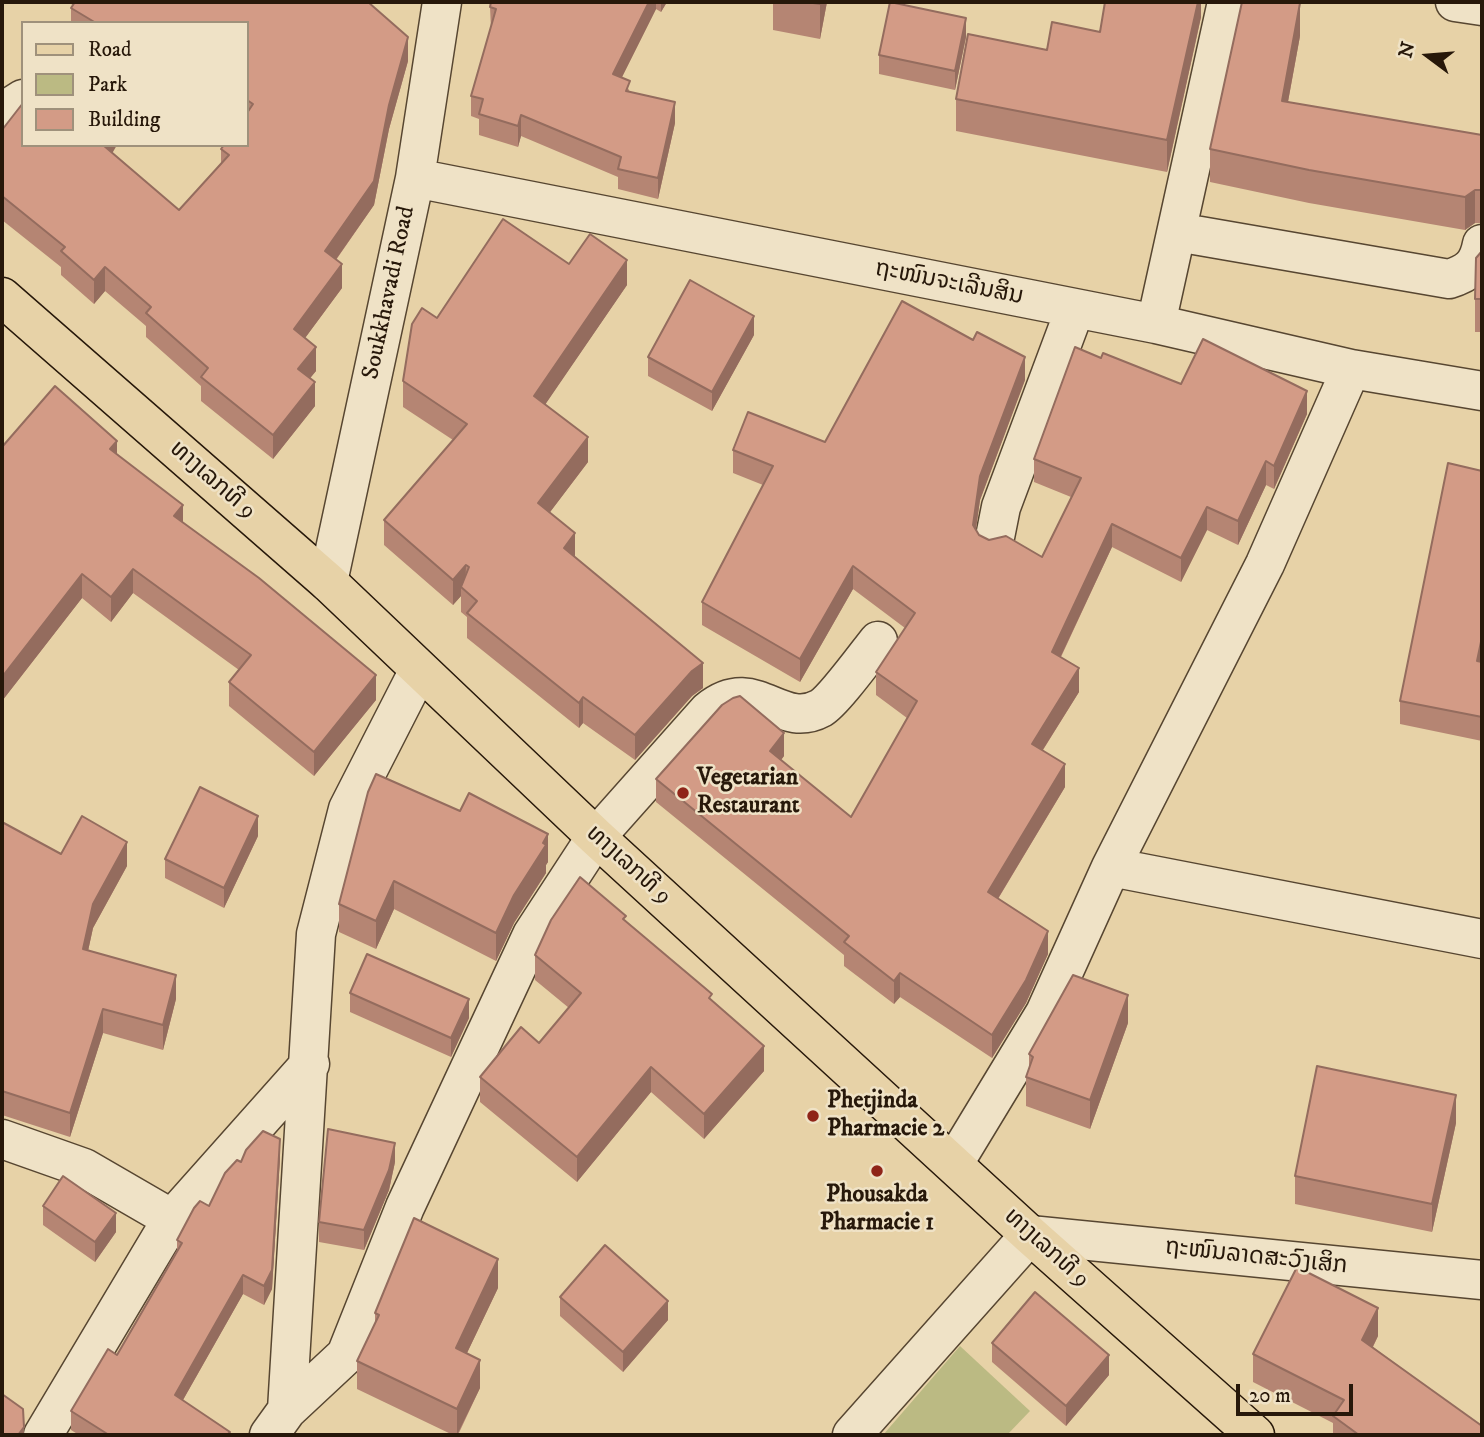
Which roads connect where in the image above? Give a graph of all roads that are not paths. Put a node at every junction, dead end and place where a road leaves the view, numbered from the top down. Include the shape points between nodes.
1 (442, 2) edge
2 (1227, 2) edge
3 (1455, 2) edge
4 (1482, 6) edge
5 (21, 100) edge
6 (2, 113) edge
7 (415, 178) junction
8 (1177, 232) junction
9 (1482, 244) edge
10 (2, 296) edge
11 (1075, 309) junction
12 (1157, 324) junction
13 (1351, 369) junction
14 (1482, 391) edge
15 (994, 542) edge
16 (328, 582) junction
17 (878, 641) dead end
18 (419, 670) junction
19 (596, 837) junction
20 (1111, 867) junction
21 (1482, 939) edge
22 (310, 1064) junction
23 (2, 1139) edge
24 (954, 1163) junction
25 (172, 1219) junction
26 (1030, 1235) junction
27 (1482, 1280) edge
28 (278, 1422) edge
29 (43, 1435) edge
30 (852, 1435) edge
31 (1255, 1435) edge

1 - 7 street, Soukkhavadi Road
2 - 8 street
3 - 4 street
5 - 6 street
7 - 11 street, ຖະໜົນຈະເລີນສິນ
7 - 16 street, Soukkhavadi Road
8 - 9 street via 1449,279 1466,274 1479,261
8 - 12 street
10 - 16 main road, ທາງເລກທີ 9
11 - 12 street, ຖະໜົນຈະເລີນສິນ
11 - 15 street via 1001,507
12 - 13 street, ຖະໜົນຈະເລີນສິນ
13 - 14 street, ຖະໜົນຈະເລີນສິນ
13 - 20 street via 1265,564
16 - 18 main road, ທາງເລກທີ 9
17 - 19 street via 820,708 791,713 758,699 738,695 722,699
18 - 19 main road, ທາງເລກທີ 9
18 - 22 street via 348,808 316,934
19 - 24 main road, ທາງເລກທີ 9
19 - 28 street via 531,935 405,1207 346,1355
20 - 21 street
20 - 24 street via 1045,1013
22 - 25 street
22 - 28 street
23 - 25 street via 84,1168
24 - 26 main road, ທາງເລກທີ 9
25 - 29 street
26 - 27 street, ຖະໜົນລາດສະວົງເສິກ
26 - 30 street
26 - 31 main road, ທາງເລກທີ 9

